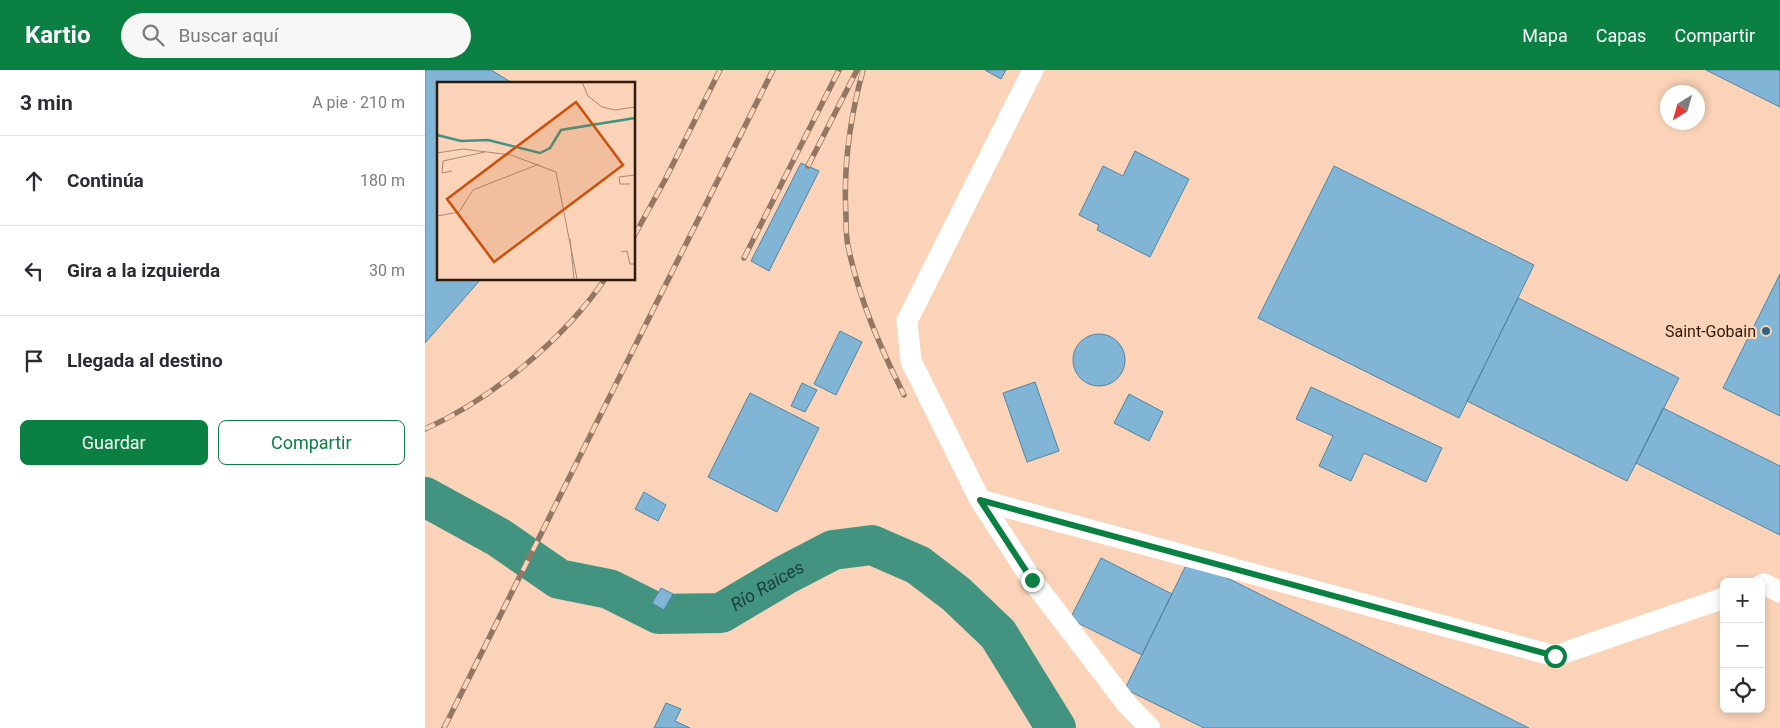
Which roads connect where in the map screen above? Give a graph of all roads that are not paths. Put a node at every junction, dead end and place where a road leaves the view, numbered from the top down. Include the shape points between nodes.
1 (1033, 70) edge
2 (980, 500) junction
3 (1765, 584) edge
4 (1780, 592) edge
5 (1720, 599) edge
6 (1151, 728) edge

1 - 2 lane via 907,321 911,361
2 - 5 lane via 1555,656
2 - 6 lane via 1032,580 1126,703
3 - 4 lane

